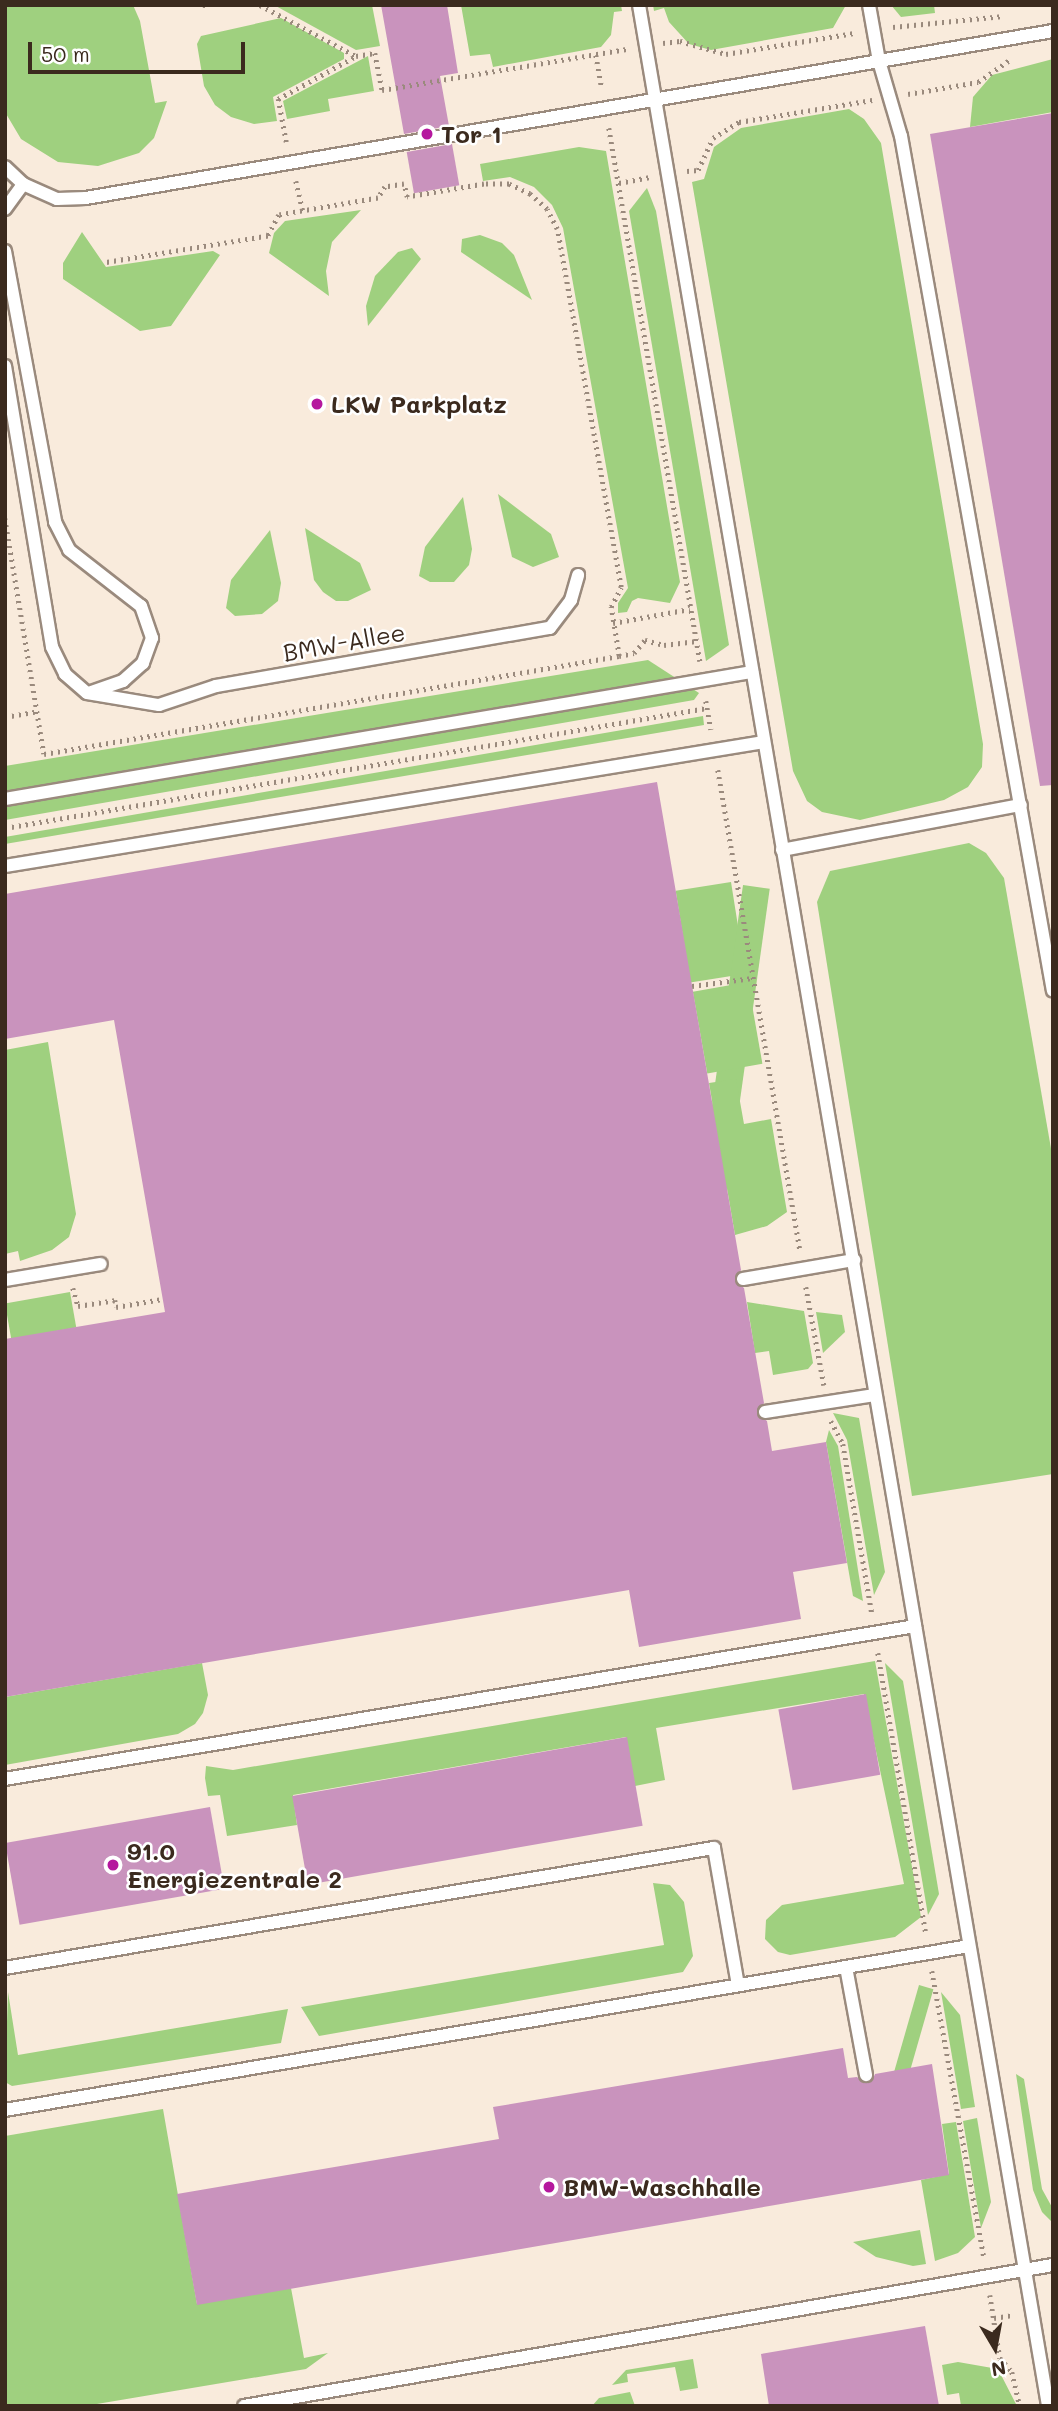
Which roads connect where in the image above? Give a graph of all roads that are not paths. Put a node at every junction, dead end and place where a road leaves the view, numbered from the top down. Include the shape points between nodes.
1 (639, 5) edge
2 (869, 5) edge
3 (1053, 31) edge
4 (879, 61) junction
5 (655, 99) junction
6 (5, 167) edge
7 (23, 184) junction
8 (5, 209) edge
9 (5, 251) edge
10 (5, 366) edge
11 (578, 575) dead end
12 (752, 672) junction
13 (87, 693) junction
14 (764, 742) junction
15 (5, 799) edge
16 (1021, 805) junction
17 (782, 850) junction
18 (5, 866) edge
19 (1053, 991) edge
20 (854, 1260) junction
21 (101, 1264) dead end
22 (743, 1279) dead end
23 (5, 1280) edge
24 (875, 1395) junction
25 (765, 1412) dead end
26 (915, 1626) junction
27 (5, 1779) edge
28 (969, 1946) junction
29 (846, 1967) junction
30 (5, 1968) edge
31 (738, 1985) junction
32 (866, 2076) dead end
33 (5, 2110) edge
34 (1053, 2266) edge
35 (1025, 2270) junction
36 (244, 2406) edge
37 (1048, 2406) edge

1 - 5 lane
2 - 4 lane
3 - 4 lane
4 - 5 lane
4 - 16 lane via 901,136
5 - 7 lane via 86,198 57,199
5 - 12 lane
6 - 7 lane
7 - 8 lane
9 - 13 lane via 55,522 69,550 141,606 152,638 143,663 124,681
10 - 13 lane via 52,647 65,674
11 - 13 lane, BMW-Allee via 571,600 550,628 216,686 159,705
12 - 14 lane
12 - 15 lane
14 - 17 lane
14 - 18 lane
16 - 17 lane
16 - 19 lane
17 - 20 lane
20 - 22 lane
20 - 24 lane
21 - 23 lane
24 - 25 lane
24 - 26 lane
26 - 27 lane
26 - 28 lane
28 - 29 lane
28 - 35 lane
29 - 31 lane
29 - 32 lane
30 - 31 lane via 714,1848
31 - 33 lane
34 - 35 lane
35 - 36 lane
35 - 37 lane

